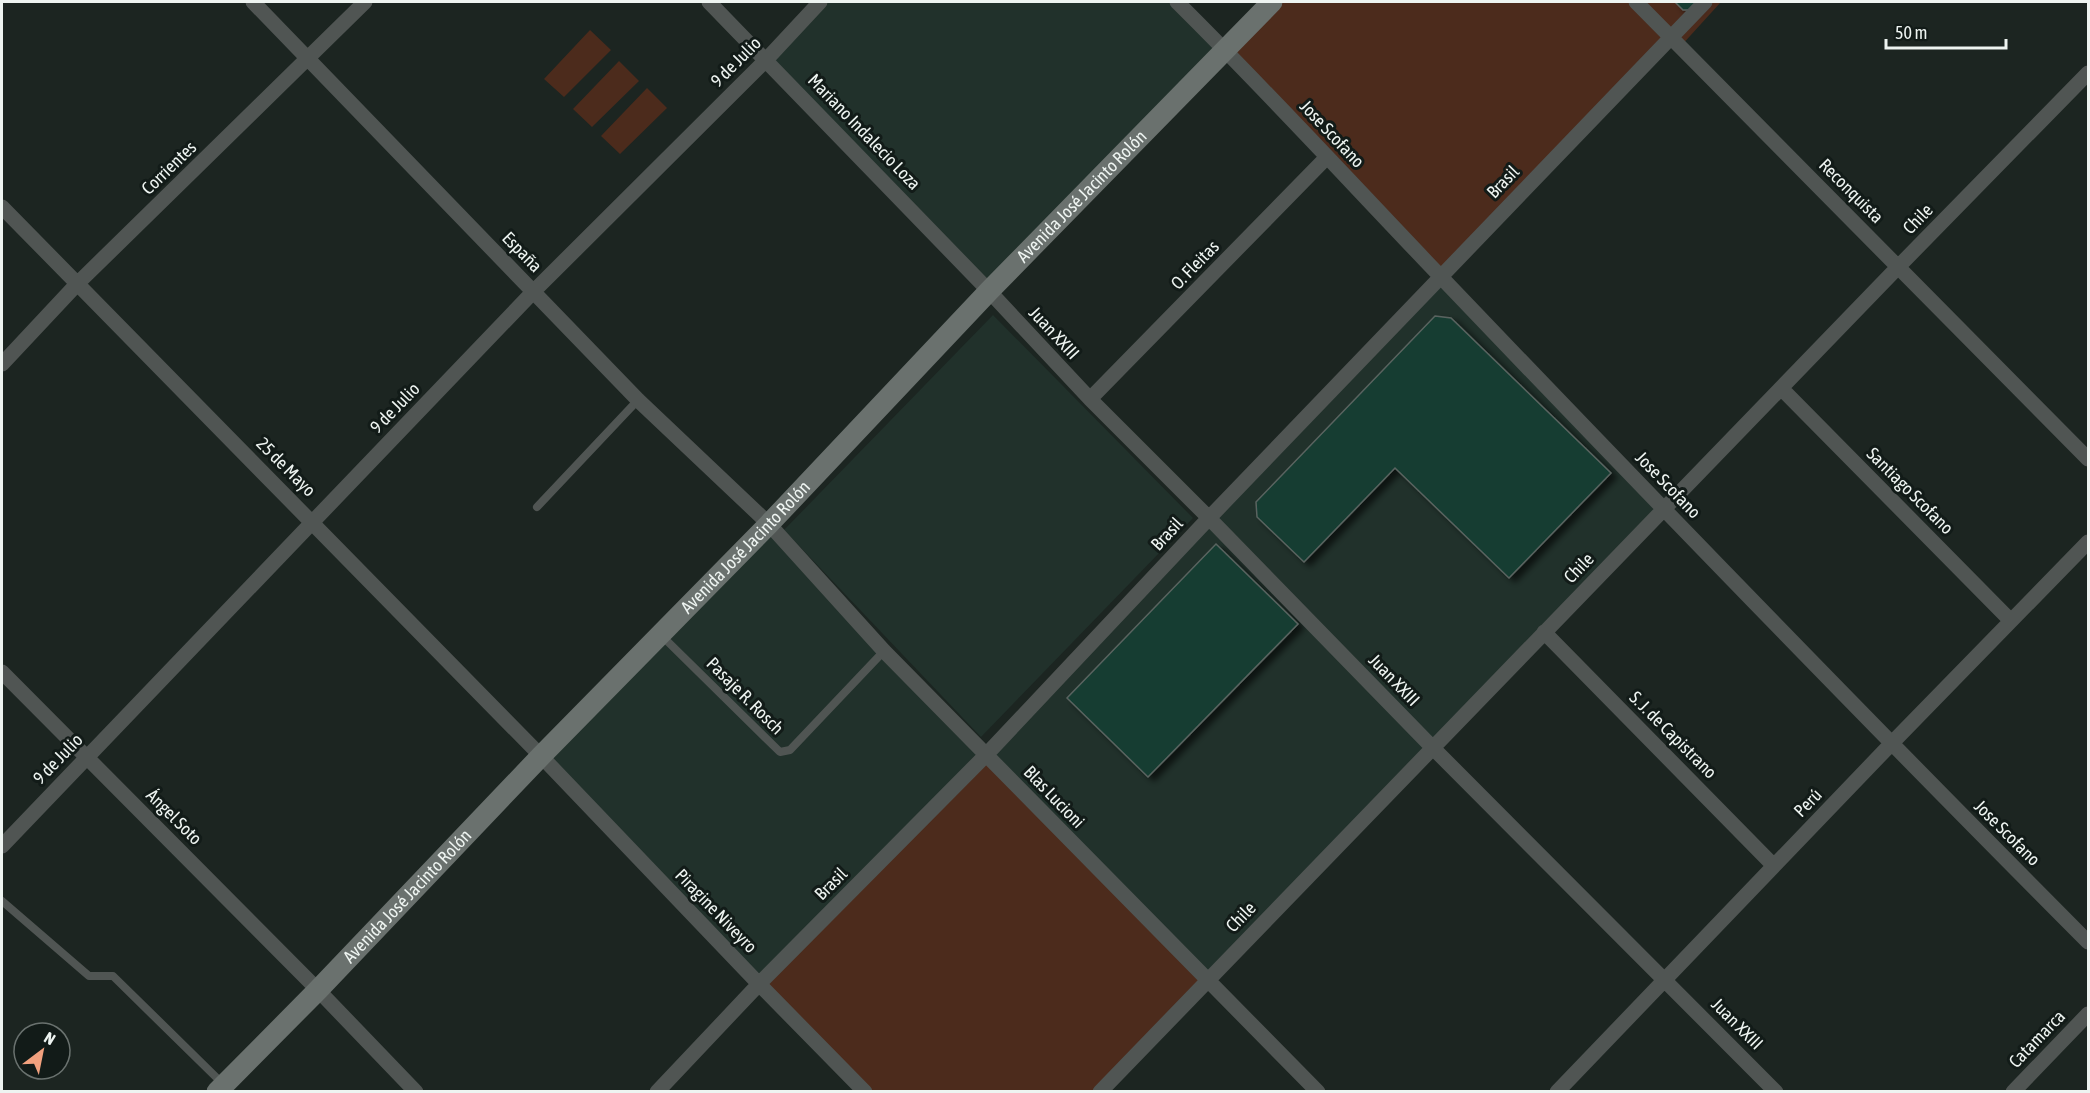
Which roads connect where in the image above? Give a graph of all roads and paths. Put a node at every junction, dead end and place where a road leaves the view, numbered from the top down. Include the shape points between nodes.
1 (254, 2) edge
2 (365, 2) edge
3 (709, 2) edge
4 (820, 2) edge
5 (1177, 2) edge
6 (1272, 2) edge
7 (1636, 2) edge
8 (1705, 2) edge
9 (1670, 37) junction
10 (1226, 50) junction
11 (309, 58) junction
12 (767, 59) junction
13 (2088, 73) edge
14 (1327, 157) junction
15 (2, 207) edge
16 (1899, 266) junction
17 (1440, 277) junction
18 (77, 284) junction
19 (989, 291) junction
20 (533, 292) junction
21 (2, 364) edge
22 (1781, 388) junction
23 (1090, 399) junction
24 (638, 400) junction
25 (2088, 459) edge
26 (537, 507) dead end
27 (1664, 508) junction
28 (1209, 518) junction
29 (313, 522) junction
30 (769, 524) junction
31 (2088, 542) edge
32 (2011, 621) junction
33 (1544, 632) junction
34 (660, 634) junction
35 (884, 651) junction
36 (2, 672) edge
37 (1891, 744) junction
38 (1432, 747) junction
39 (986, 755) junction
40 (541, 756) junction
41 (87, 758) junction
42 (2, 846) edge
43 (1774, 866) junction
44 (2, 901) edge
45 (2088, 942) edge
46 (1666, 980) junction
47 (1207, 981) junction
48 (759, 984) junction
49 (318, 990) junction
50 (2088, 1014) edge
51 (220, 1088) edge
52 (416, 1092) edge
53 (657, 1092) edge
54 (865, 1092) edge
55 (1100, 1092) edge
56 (1318, 1092) edge
57 (1557, 1092) edge
58 (1776, 1092) edge
59 (2013, 1092) edge

1 - 11 street, España
2 - 11 street, Corrientes
3 - 12 street, Mariano Indalecio Loza
4 - 12 street, 9 de Julio
5 - 10 street, Jose Scofano
6 - 10 street, Avenida José Jacinto Rolón
7 - 9 street, Reconquista
8 - 9 street, Brasil
9 - 16 street, Reconquista
9 - 17 street, Brasil
10 - 14 street, Jose Scofano
10 - 19 street, Avenida José Jacinto Rolón
11 - 18 street, Corrientes
11 - 20 street, España
12 - 19 street, Mariano Indalecio Loza
12 - 20 street, 9 de Julio
13 - 16 street, Chile
14 - 17 street, Jose Scofano
14 - 23 street, O. Fleitas
15 - 18 street, 25 de Mayo
16 - 22 street, Chile
16 - 25 street, Reconquista
17 - 27 street, Jose Scofano
17 - 28 street, Brasil
18 - 21 street, Corrientes
18 - 29 street, 25 de Mayo
19 - 23 street, Juan XXIII
19 - 30 street, Avenida José Jacinto Rolón
20 - 24 street, España
20 - 29 street, 9 de Julio
22 - 27 street, Chile
22 - 32 street, Santiago Scofano
23 - 28 street, Juan XXIII
24 - 26 lane
24 - 30 street, España
27 - 33 street, Chile
27 - 37 street, Jose Scofano
28 - 38 street, Juan XXIII
28 - 39 street, Brasil
29 - 40 street, 25 de Mayo
29 - 41 street, 9 de Julio
30 - 34 street, Avenida José Jacinto Rolón
30 - 35 street, Blas Lucioni
31 - 32 street, Perú
32 - 37 street, Perú
33 - 38 street, Chile
33 - 43 street, S. J. de Capistrano
34 - 35 lane, Pasaje R. Rosch via 780,752 790,750
34 - 40 street, Avenida José Jacinto Rolón
35 - 39 street, Blas Lucioni
36 - 41 street, Ángel Soto
37 - 43 street, Perú
37 - 45 street, Jose Scofano
38 - 46 street, Juan XXIII
38 - 47 street, Chile
39 - 47 street, Blas Lucioni
39 - 48 street, Brasil
40 - 48 street, Piragine Niveyro
40 - 49 street, Avenida José Jacinto Rolón
41 - 42 street, 9 de Julio
41 - 49 street, Ángel Soto
43 - 46 street, Perú
44 - 51 lane via 89,976 113,976
46 - 57 street, Perú
46 - 58 street, Juan XXIII
47 - 55 street, Chile
47 - 56 street, Blas Lucioni
48 - 53 street, Brasil
48 - 54 street, Piragine Niveyro
49 - 51 street, Avenida José Jacinto Rolón
49 - 52 street, Ángel Soto
50 - 59 street, Catamarca

